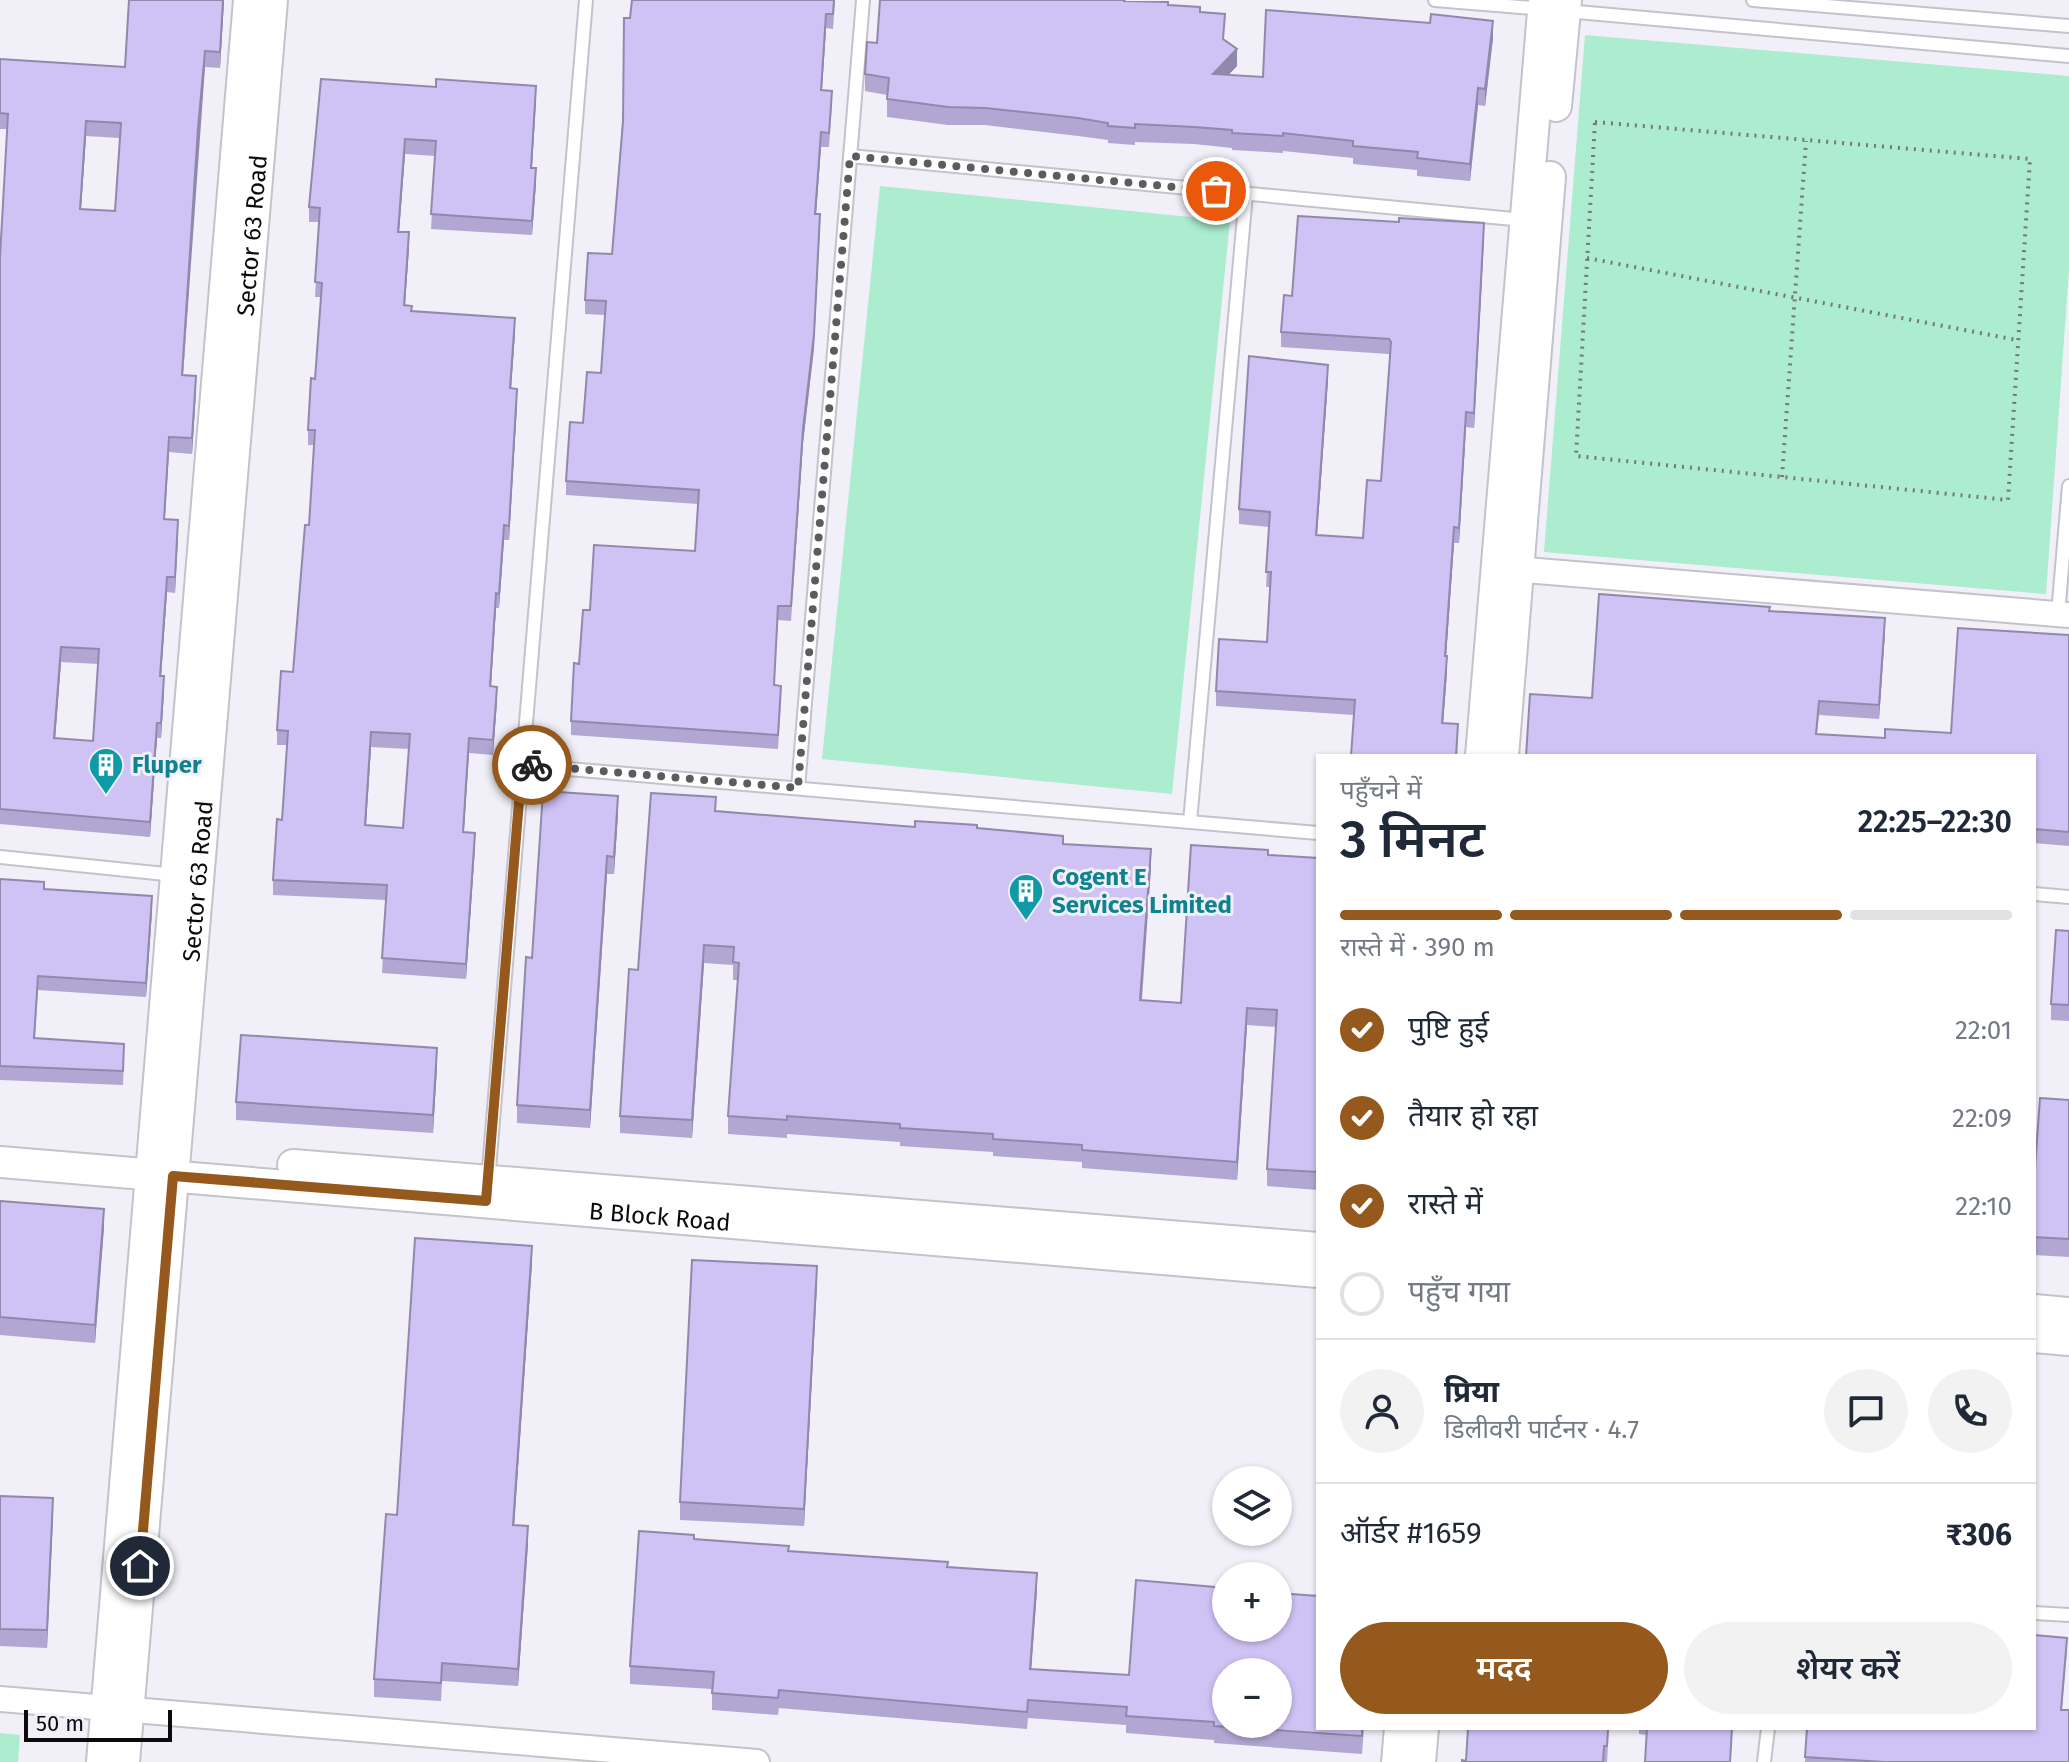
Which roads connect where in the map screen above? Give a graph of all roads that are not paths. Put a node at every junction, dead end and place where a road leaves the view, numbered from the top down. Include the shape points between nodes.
1 (249, 0) edge
2 (272, 0) edge
3 (586, 0) edge
4 (863, 0) edge
5 (1435, 0) edge
6 (1753, 0) edge
7 (1555, 5) edge
8 (2069, 26) edge
9 (2069, 56) edge
10 (850, 156) junction
11 (1246, 194) junction
12 (1536, 222) junction
13 (2069, 486) edge
14 (1508, 568) junction
15 (2063, 615) edge
16 (1481, 754) edge
17 (1503, 754) edge
18 (522, 765) junction
19 (798, 788) junction
20 (1190, 822) junction
21 (1316, 833) edge
22 (0, 857) edge
23 (187, 876) junction
24 (2036, 894) edge
25 (2069, 897) edge
26 (0, 1141) edge
27 (0, 1162) edge
28 (163, 1165) junction
29 (487, 1190) junction
30 (1316, 1248) edge
31 (1316, 1272) edge
32 (2036, 1310) edge
33 (2069, 1313) edge
34 (2036, 1337) edge
35 (2069, 1340) edge
36 (2036, 1613) edge
37 (2069, 1615) edge
38 (0, 1699) edge
39 (118, 1709) junction
40 (1400, 1730) edge
41 (1423, 1730) edge
42 (1768, 1730) edge
43 (102, 1762) edge
44 (124, 1762) edge
45 (757, 1762) edge
46 (1397, 1762) edge
47 (1420, 1762) edge
48 (1764, 1762) edge

1 - 23 street, Sector 63 Road
2 - 23 street, Sector 63 Road
3 - 18 lane
4 - 10 lane
5 - 7 lane
6 - 8 lane
7 - 9 lane
7 - 12 street
10 - 11 lane
10 - 19 lane
11 - 12 lane
11 - 20 lane
12 - 14 street
13 - 15 lane
14 - 15 street
14 - 16 street
14 - 17 street
18 - 19 lane
18 - 29 lane
19 - 20 lane
20 - 21 lane
22 - 23 lane
23 - 28 street, Sector 63 Road
24 - 25 lane
26 - 28 street, B Block Road
27 - 28 street, B Block Road
28 - 29 street, B Block Road
28 - 39 street, Sector 63 Road
29 - 30 street, B Block Road
29 - 31 street, B Block Road
32 - 33 street
34 - 35 street
36 - 37 lane
38 - 39 street
39 - 43 street, Sector 63 Road
39 - 44 street, Sector 63 Road
39 - 45 street
40 - 46 street
41 - 47 street
42 - 48 lane

